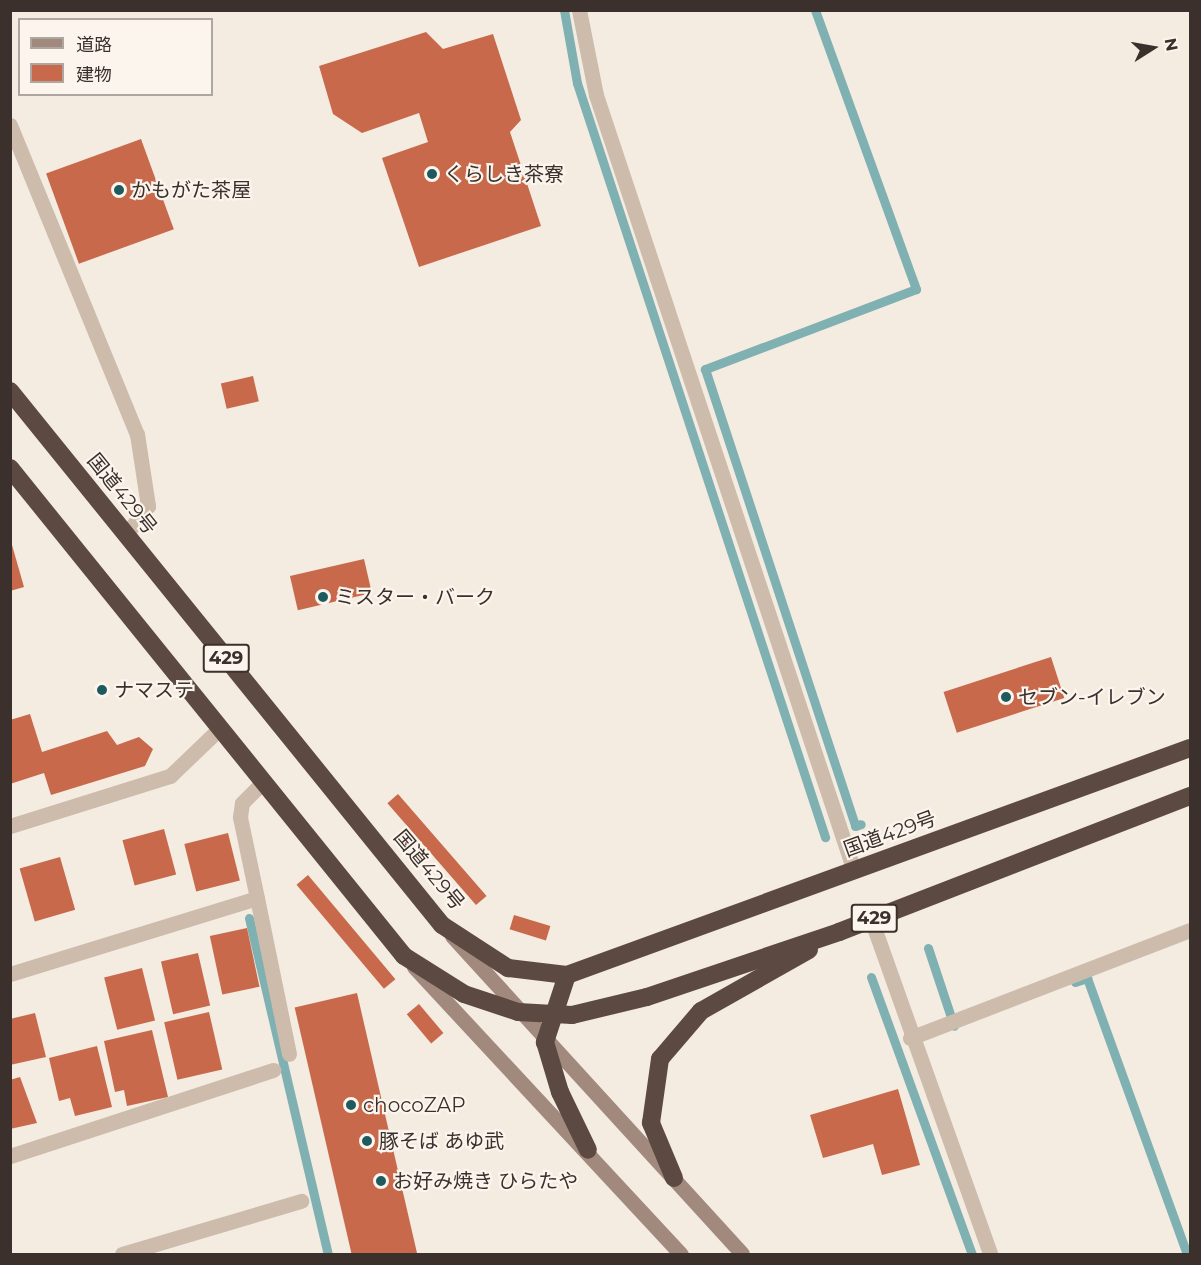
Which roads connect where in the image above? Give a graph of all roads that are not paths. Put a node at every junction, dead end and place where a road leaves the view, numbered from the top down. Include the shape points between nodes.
1 (579, 10) edge
2 (10, 125) edge
3 (10, 391) edge
4 (10, 468) edge
5 (126, 534) junction
6 (220, 728) junction
7 (1191, 748) edge
8 (263, 782) junction
9 (1191, 796) edge
10 (10, 826) edge
11 (854, 871) junction
12 (257, 898) junction
13 (871, 919) junction
14 (442, 925) junction
15 (1191, 930) edge
16 (839, 932) junction
17 (404, 956) junction
18 (10, 974) edge
19 (567, 975) junction
20 (518, 1012) junction
21 (550, 1015) junction
22 (910, 1038) junction
23 (545, 1042) junction
24 (289, 1054) dead end
25 (273, 1070) dead end
26 (588, 1150) junction
27 (10, 1156) edge
28 (674, 1178) junction
29 (301, 1200) dead end
30 (122, 1254) edge
31 (681, 1254) edge
32 (742, 1254) edge
33 (990, 1254) edge

1 - 11 street via 596,95
2 - 5 street via 137,434 148,506
3 - 5 highway, 国道429号 / 429
4 - 6 highway, 429
5 - 14 highway, 国道429号 / 429
6 - 8 highway, 429
6 - 10 street via 170,777
7 - 11 highway, 国道429号 / 429
8 - 12 street via 242,803 240,817
8 - 17 highway, 429
9 - 13 highway, 429
11 - 19 highway, 国道429号 / 429
12 - 18 street
12 - 24 street
13 - 16 highway, 429
13 - 22 street
14 - 19 highway, 国道429号 / 429 via 508,968
14 - 20 street
15 - 22 street
16 - 21 highway, 429 via 647,998 588,1013
16 - 28 highway via 701,1011 669,1045 657,1068 650,1106 655,1140
17 - 20 highway, 429 via 464,994
17 - 26 street
19 - 21 highway
20 - 21 highway, 429
20 - 23 street
21 - 23 highway
22 - 33 street
23 - 26 highway via 560,1092
23 - 28 street
25 - 27 street
26 - 31 street
28 - 32 street
29 - 30 street

